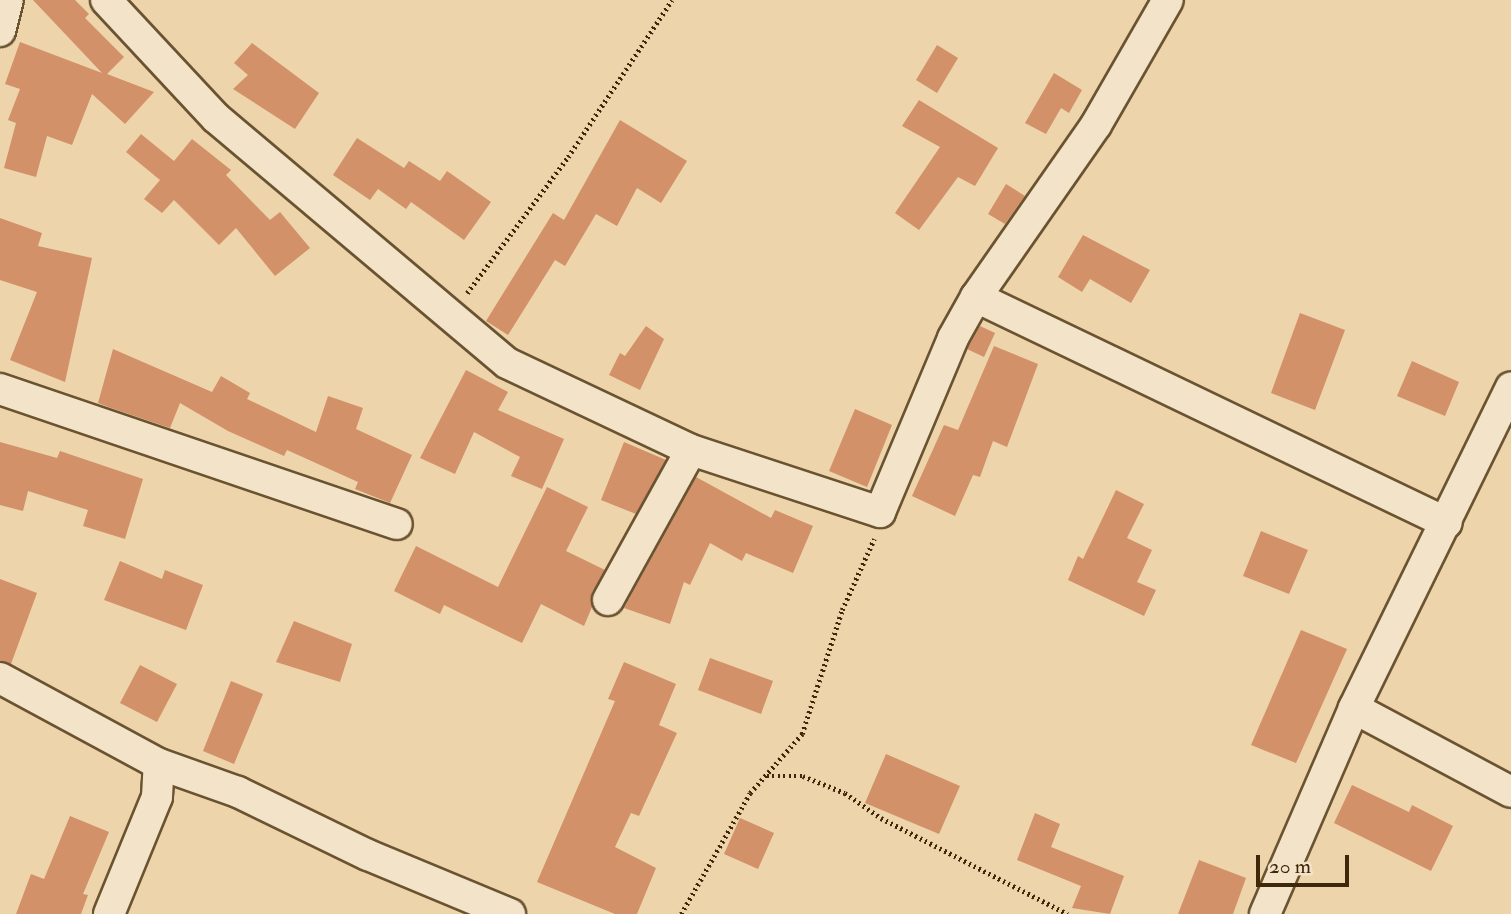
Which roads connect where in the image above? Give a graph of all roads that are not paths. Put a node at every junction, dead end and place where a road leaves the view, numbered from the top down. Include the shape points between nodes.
1 (8, 0) edge
2 (106, 0) edge
3 (1168, 0) edge
4 (0, 31) edge
5 (976, 297) junction
6 (1511, 387) edge
7 (0, 389) edge
8 (691, 450) junction
9 (1447, 523) junction
10 (397, 524) dead end
11 (608, 600) dead end
12 (0, 678) edge
13 (1354, 708) junction
14 (159, 764) junction
15 (1511, 792) edge
16 (109, 914) edge
17 (510, 914) edge
18 (1265, 914) edge

1 - 4 street
2 - 8 street via 216,118 507,363
3 - 5 street via 1096,125 1040,199
5 - 8 street via 953,338 880,512
5 - 9 street
6 - 9 street
7 - 10 street
8 - 11 street
9 - 13 street
12 - 14 street
13 - 15 street
13 - 18 street
14 - 16 street via 156,797
14 - 17 street via 238,792 368,855

